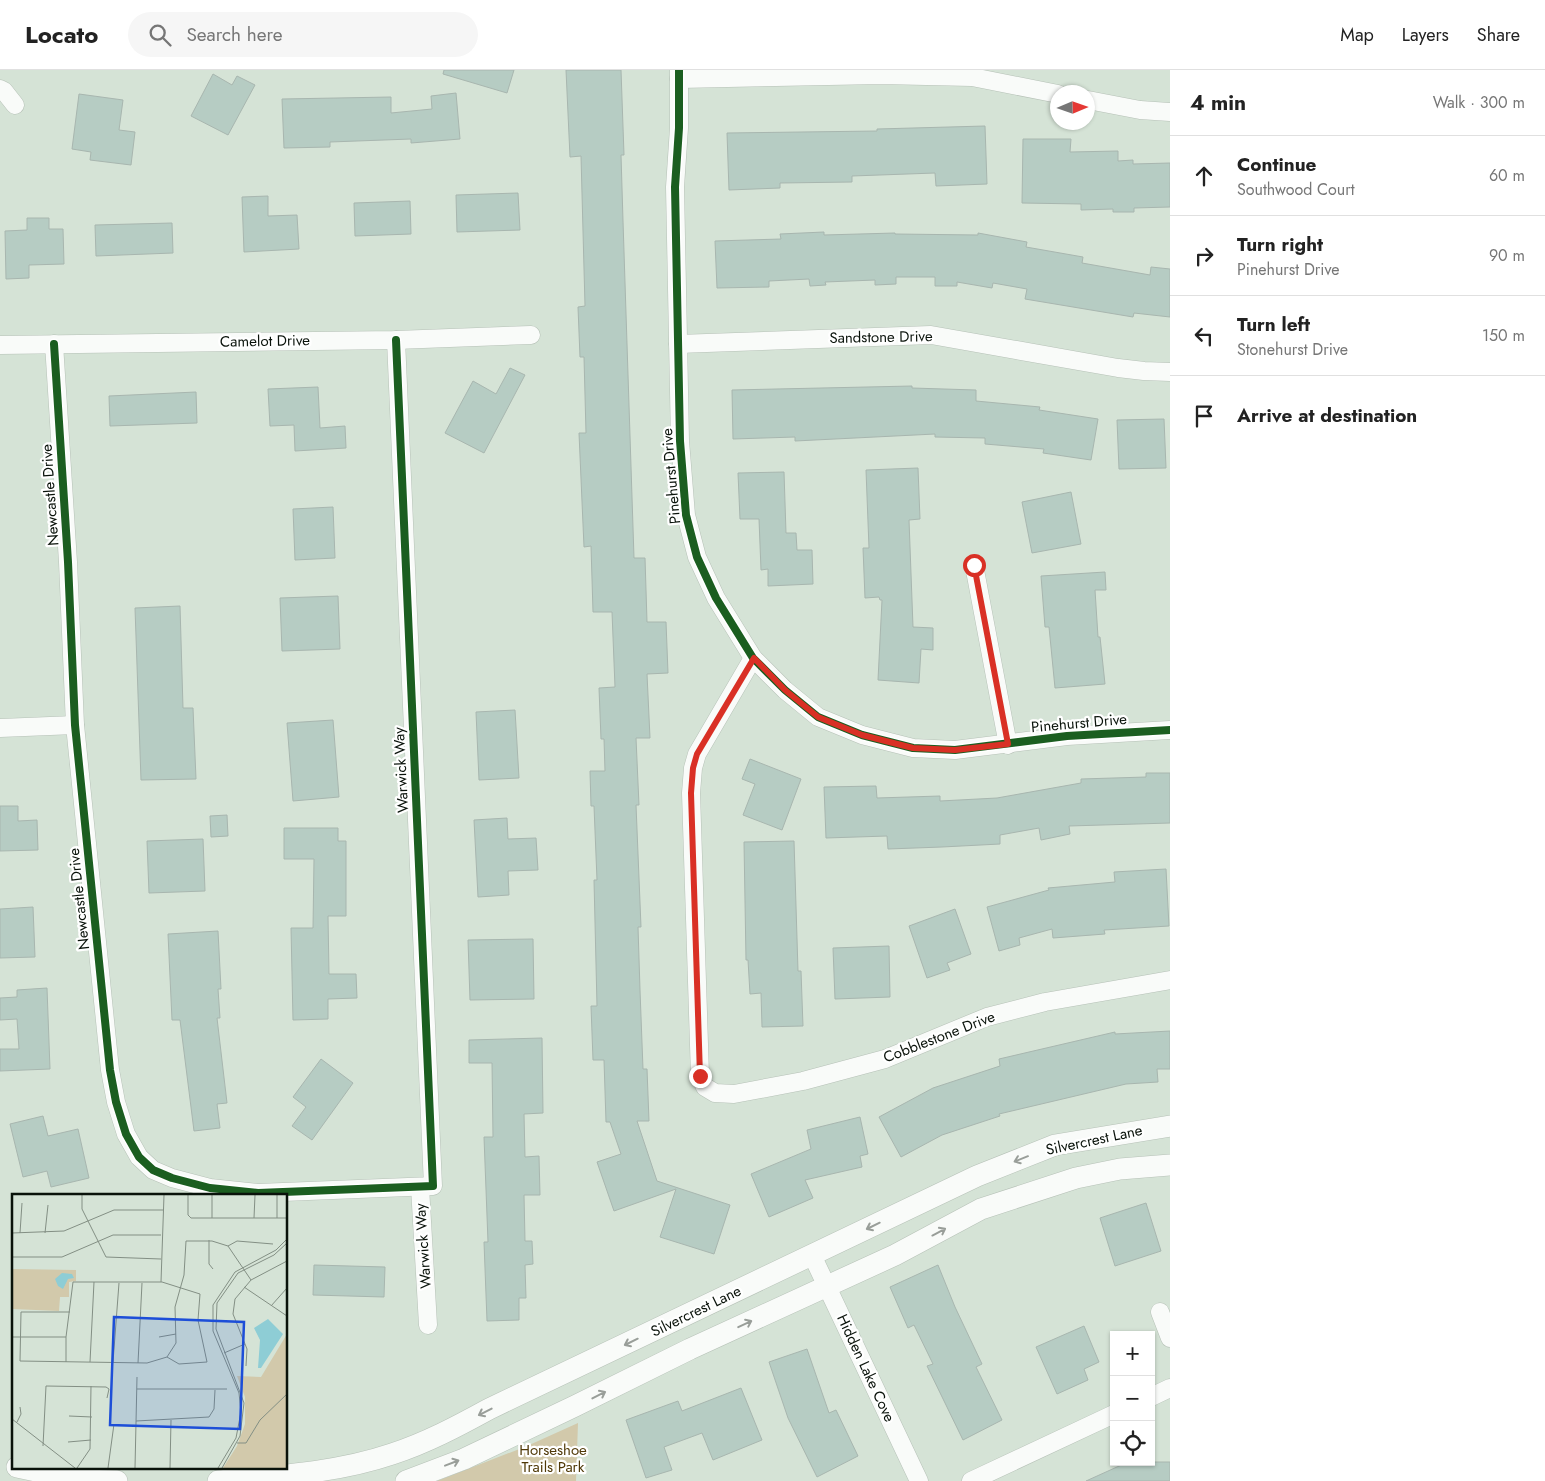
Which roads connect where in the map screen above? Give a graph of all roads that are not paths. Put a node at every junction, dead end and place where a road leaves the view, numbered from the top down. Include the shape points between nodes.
1 (679, 74) edge
2 (0, 89) edge
3 (1050, 92) edge
4 (1095, 101) edge
5 (14, 105) dead end
6 (1170, 112) edge
7 (531, 335) dead end
8 (396, 340) junction
9 (54, 344) junction
10 (678, 344) junction
11 (0, 345) edge
12 (1170, 372) edge
13 (974, 565) dead end
14 (754, 658) junction
15 (75, 726) junction
16 (0, 728) edge
17 (1170, 730) edge
18 (1008, 744) junction
19 (1170, 980) edge
20 (1170, 1126) edge
21 (1170, 1165) edge
22 (420, 1187) junction
23 (812, 1255) junction
24 (827, 1286) junction
25 (1160, 1312) dead end
26 (428, 1324) dead end
27 (1170, 1338) edge
28 (1170, 1388) edge
29 (1155, 1395) edge
30 (1110, 1416) edge
31 (20, 1468) edge
32 (117, 1481) edge
33 (218, 1481) edge
34 (406, 1481) edge
35 (919, 1481) edge
36 (972, 1481) edge

1 - 3 street via 972,77
1 - 10 street, Pinehurst Drive via 675,187
2 - 5 street
4 - 6 street
7 - 8 street, Camelot Drive
8 - 9 street, Camelot Drive
8 - 22 street, Warwick Way via 433,1186
9 - 11 street, Camelot Drive
9 - 15 street, Newcastle Drive
10 - 12 street, Sandstone Drive via 931,334 1118,368
10 - 14 street, Pinehurst Drive via 680,441 686,515 697,557 716,598
13 - 18 street
14 - 18 street, Pinehurst Drive via 785,690 818,717 862,735 913,748 955,750
14 - 19 street, Cobblestone Drive via 697,754 693,768 691,793 700,1076 705,1087 715,1093 734,1094 803,1081 885,1059 987,1017 1045,1002
15 - 16 street
15 - 22 street, Newcastle Drive via 110,1070 126,1134 139,1157 153,1170 210,1188 258,1193
17 - 18 street, Pinehurst Drive via 1067,736
20 -> 23 street, Silvercrest Lane via 1055,1145 977,1176
24 -> 21 street, Silvercrest Lane via 895,1256 981,1209 1076,1178 1120,1169
22 - 26 street, Warwick Way
23 - 24 street, Hidden Lake Cove
23 -> 33 street, Silvercrest Lane via 443,1434 391,1454 292,1475
34 -> 24 street, Silvercrest Lane via 480,1452
24 - 35 street, Hidden Lake Cove
25 - 27 street
28 - 29 street
30 - 36 street
31 - 32 street via 79,1480

